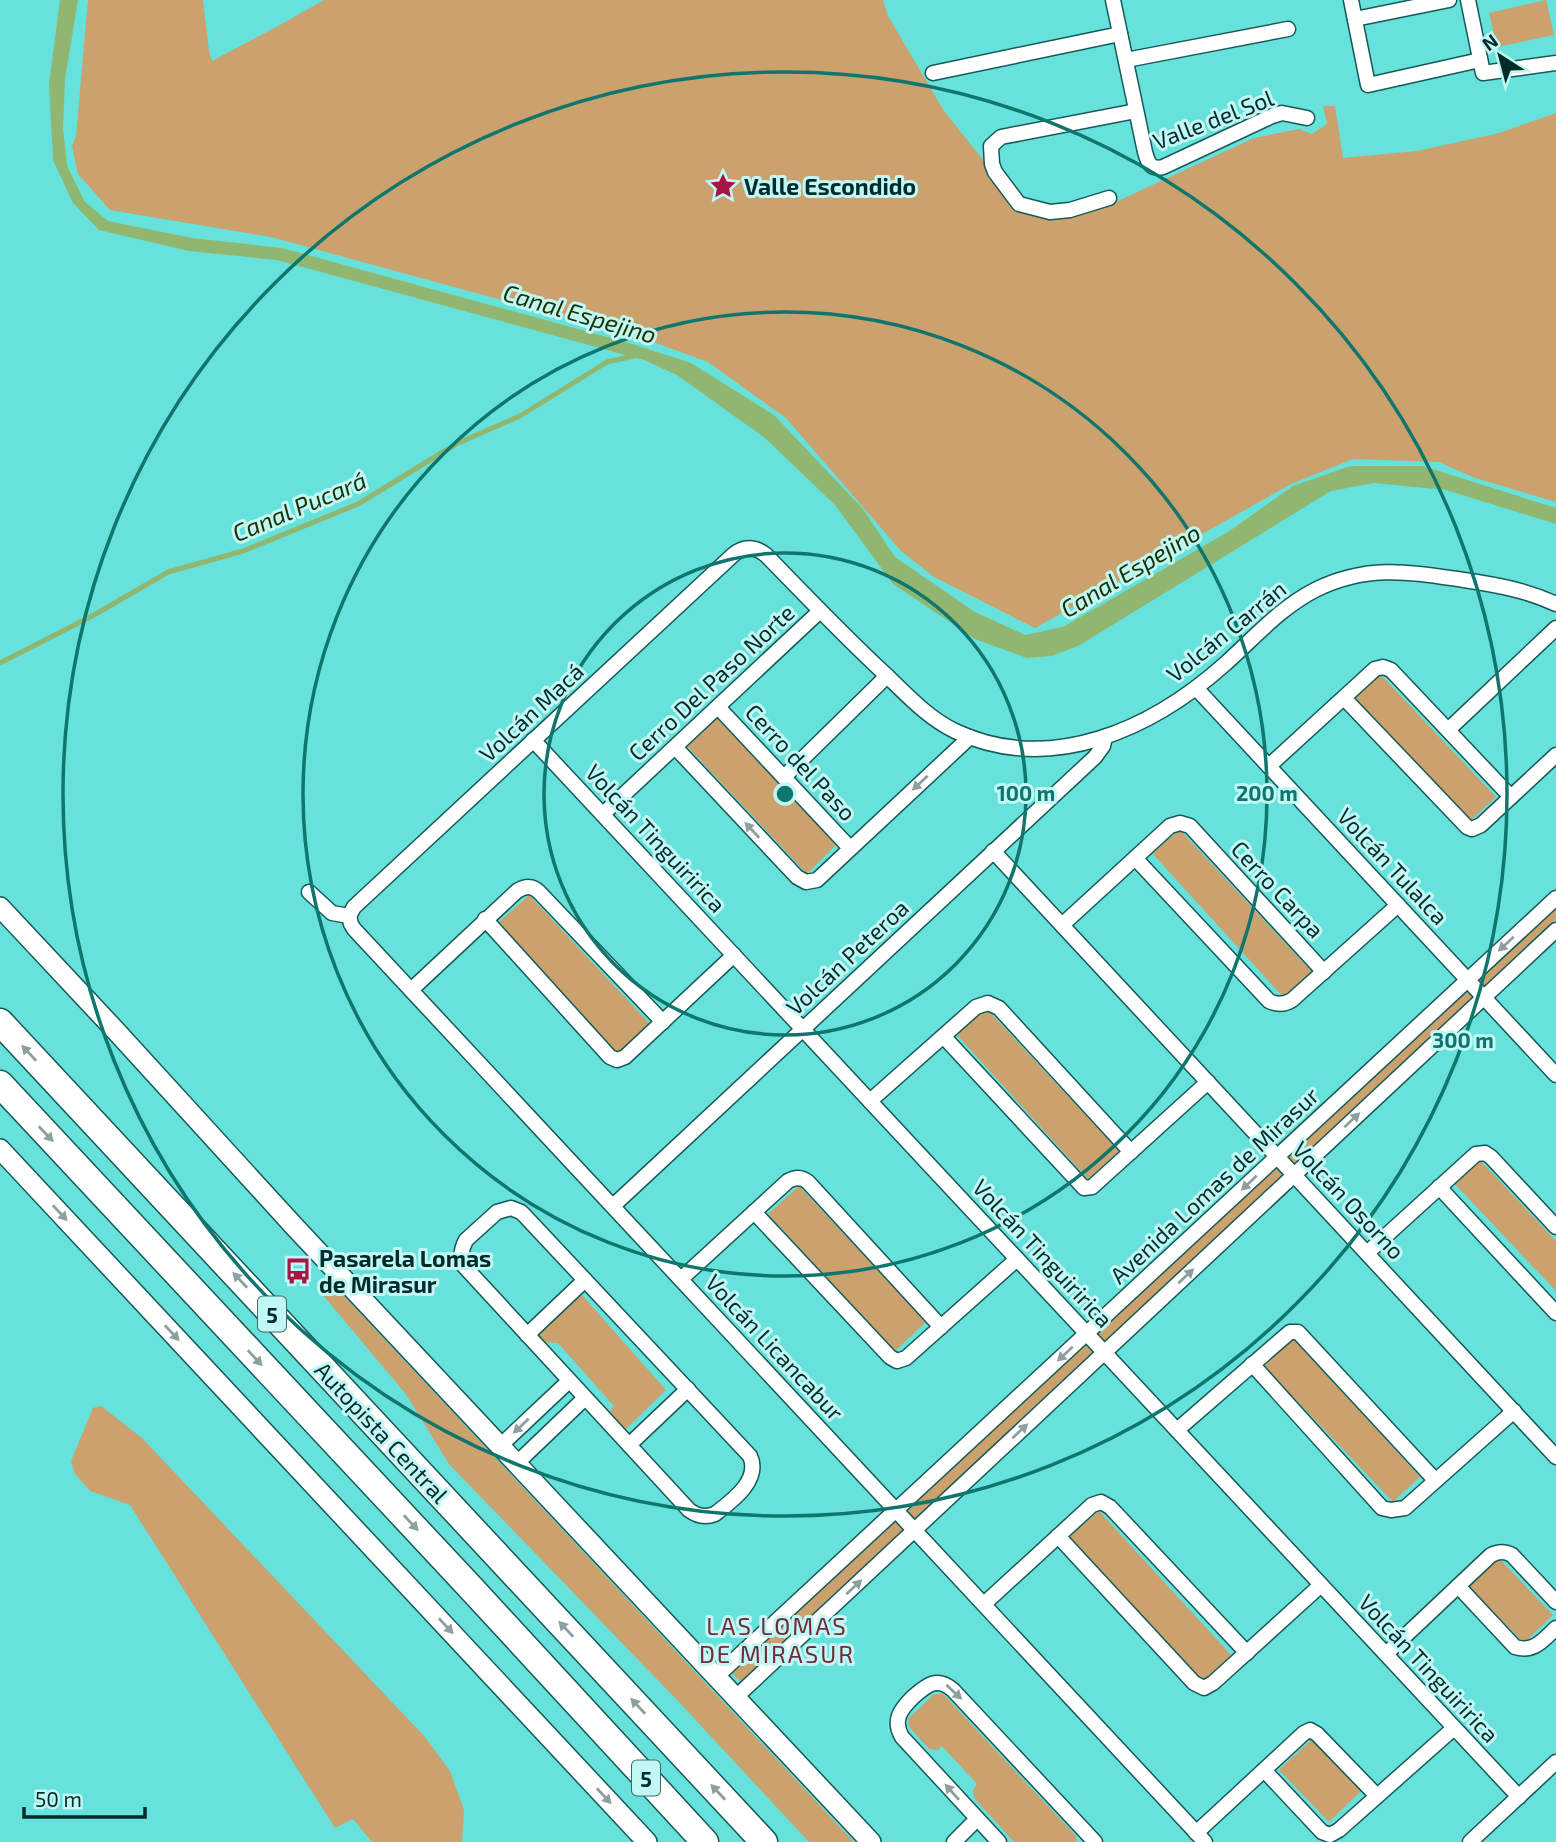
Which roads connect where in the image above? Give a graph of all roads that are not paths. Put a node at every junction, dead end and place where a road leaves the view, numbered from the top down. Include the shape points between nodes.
1 (1113, 0) edge
2 (1351, 0) edge
3 (1449, 0) edge
4 (1468, 0) edge
5 (1355, 19) junction
6 (1288, 29) dead end
7 (1120, 34) junction
8 (1126, 60) junction
9 (1556, 62) edge
10 (1481, 67) junction
11 (933, 72) dead end
12 (1136, 111) junction
13 (1307, 118) dead end
14 (1109, 198) dead end
15 (749, 547) joint
16 (1556, 604) edge
17 (820, 611) junction
18 (1556, 628) edge
19 (887, 676) junction
20 (1196, 688) junction
21 (1344, 698) junction
22 (718, 707) junction
23 (1448, 730) junction
24 (970, 737) junction
25 (1105, 737) junction
26 (533, 740) junction
27 (675, 747) junction
28 (1556, 755) edge
29 (1269, 766) junction
30 (784, 777) junction
31 (1511, 797) junction
32 (603, 814) junction
33 (850, 848) junction
34 (993, 851) junction
35 (1135, 858) junction
36 (309, 892) dead end
37 (1556, 898) edge
38 (1398, 905) junction
39 (0, 908) edge
40 (349, 916) junction
41 (485, 919) junction
42 (1062, 925) junction
43 (1556, 930) edge
44 (734, 955) junction
45 (1324, 972) junction
46 (1467, 980) junction
47 (411, 990) junction
48 (1483, 998) junction
49 (0, 1022) edge
50 (663, 1022) junction
51 (803, 1029) junction
52 (944, 1037) junction
53 (1556, 1075) edge
54 (1208, 1082) junction
55 (0, 1084) edge
56 (870, 1101) junction
57 (0, 1149) edge
58 (1131, 1152) junction
59 (1278, 1156) junction
60 (1295, 1174) junction
61 (1439, 1187) junction
62 (612, 1206) junction
63 (754, 1212) junction
64 (1556, 1227) edge
65 (1367, 1253) junction
66 (1017, 1259) junction
67 (681, 1279) junction
68 (585, 1280) junction
69 (1556, 1313) edge
70 (941, 1327) junction
71 (1087, 1334) junction
72 (527, 1335) junction
73 (1104, 1352) junction
74 (1252, 1364) junction
75 (569, 1381) junction
76 (688, 1389) junction
77 (585, 1398) junction
78 (1514, 1411) junction
79 (1177, 1430) junction
80 (629, 1445) junction
81 (500, 1446) junction
82 (1556, 1457) edge
83 (517, 1463) junction
84 (1435, 1480) junction
85 (897, 1511) junction
86 (914, 1530) junction
87 (1058, 1536) junction
88 (1321, 1585) junction
89 (1458, 1586) junction
90 (1556, 1602) edge
91 (984, 1604) junction
92 (1556, 1628) edge
93 (1247, 1653) junction
94 (1386, 1654) junction
95 (717, 1676) junction
96 (736, 1697) junction
97 (586, 1715) junction
98 (1454, 1728) junction
99 (1556, 1762) edge
100 (1264, 1770) junction
101 (1377, 1796) junction
102 (1518, 1797) junction
103 (977, 1819) junction
104 (1201, 1837) edge
105 (994, 1840) edge
106 (1092, 1841) edge
107 (647, 1842) edge
108 (684, 1842) edge
109 (705, 1842) edge
110 (764, 1842) edge
111 (871, 1842) edge
112 (954, 1842) edge
113 (1470, 1842) edge

1 - 7 street
2 - 5 street
3 - 5 street
4 - 10 street
5 - 10 street via 1368,85
6 - 8 street
7 - 8 street
7 - 11 street
8 - 12 street
9 - 10 street
12 - 13 street, Valle del Sol via 1149,164 1156,168 1272,116 1282,113
12 - 14 street via 1001,137 991,146 993,168 1018,204 1050,212
15 - 17 street, Volcán Carrán via 766,555
15 - 26 street, Volcán Macá via 733,555
16 - 20 street, Volcán Carrán via 1509,587 1415,573 1354,576 1315,590 1285,609
17 - 19 street, Volcán Carrán
17 - 22 street, Cerro Del Paso Norte
18 - 23 street
19 - 24 street, Volcán Carrán via 925,712
19 - 30 street
20 - 25 street, Volcán Carrán
20 - 29 street, Volcán Tulalca
21 - 23 street via 1375,669 1387,668
21 - 29 street
21 - 31 street via 1467,827 1481,825
22 - 27 street, Cerro Del Paso Norte
22 - 30 street, Cerro del Paso
23 - 31 street
24 - 25 street, Volcán Carrán via 1031,749
24 -> 33 street, Cerro del Paso
25 - 34 street, Volcán Peteroa via 1099,752
26 - 32 street, Volcán Tinguiririca
26 - 40 street, Volcán Macá
27 - 32 street, Cerro Del Paso Norte
33 -> 27 street, Cerro del Paso via 817,880 801,880
28 - 31 street
29 - 38 street, Volcán Tulalca
30 - 33 street, Cerro del Paso
32 - 44 street, Volcán Tinguiririca
34 - 42 street, Volcán Osorno
34 - 51 street, Volcán Peteroa
35 - 42 street, Cerro Carpa
35 - 45 street, Cerro Carpa via 1269,1001 1286,1003
35 - 45 street, Cerro Carpa via 1175,823 1190,826
36 - 40 street, Volcán Licancabur via 332,913
37 -> 46 street, Avenida Lomas de Mirasur
38 - 45 street, Cerro Carpa
38 - 46 street, Volcán Tulalca
39 - 81 street
40 - 47 street, Volcán Licancabur via 354,929
41 - 47 street
41 - 50 street via 522,888 536,889
41 - 50 street via 613,1059 621,1060
42 - 54 street, Volcán Osorno
43 - 48 street, Avenida Lomas de Mirasur
44 - 50 street
44 - 51 street, Volcán Tinguiririca
46 - 48 street, Volcán Tulalca
46 - 59 street, Avenida Lomas de Mirasur
47 - 62 street, Volcán Licancabur
48 - 53 street, Volcán Tulalca
60 -> 48 street, Avenida Lomas de Mirasur
110 -> 49 highway, Autopista Central / 5
51 - 56 street, Volcán Tinguiririca
51 - 62 street, Volcán Peteroa
52 - 56 street
52 - 58 street via 976,1007 988,1003 999,1007
52 - 58 street via 1084,1188 1092,1187
54 - 58 street
54 - 59 street, Volcán Osorno
55 -> 97 highway, Autopista Central / 5
56 - 66 street, Volcán Tinguiririca
57 -> 107 street
59 - 60 street, Volcán Osorno
59 -> 71 street, Avenida Lomas de Mirasur
60 - 65 street, Volcán Osorno
73 -> 60 street, Avenida Lomas de Mirasur
61 - 64 street via 1476,1154 1485,1153
61 - 65 street
61 - 69 street
62 - 67 street, Volcán Licancabur
63 - 67 street
63 - 70 street via 893,1360 906,1358
63 - 70 street via 788,1181 805,1180
65 - 78 street, Volcán Osorno
66 - 70 street
66 - 71 street, Volcán Tinguiririca
67 - 85 street, Volcán Licancabur
68 - 72 street
68 - 72 street via 516,1209 497,1212 466,1240 461,1255 464,1266
68 - 76 street
71 - 73 street, Volcán Tinguiririca
71 -> 85 street, Avenida Lomas de Mirasur
72 - 75 street
73 - 79 street, Volcán Tinguiririca
86 -> 73 street, Avenida Lomas de Mirasur
74 - 79 street
74 - 84 street via 1382,1508 1405,1508
74 - 84 street via 1290,1332 1298,1332
75 - 77 street
75 -> 81 street
76 - 80 street
76 - 80 street via 750,1456 754,1469 746,1485 715,1514 698,1516
77 - 80 street
77 - 83 street
78 - 82 street, Volcán Osorno
78 - 84 street
79 - 88 street, Volcán Tinguiririca
81 - 83 street
83 - 95 street
85 - 86 street, Volcán Licancabur
85 - 95 street, Avenida Lomas de Mirasur
86 - 91 street, Volcán Licancabur
96 -> 86 street, Avenida Lomas de Mirasur
87 - 91 street
87 - 93 street via 1092,1506 1108,1504
87 - 93 street via 1198,1686 1209,1687
88 - 93 street
88 - 94 street, Volcán Tinguiririca
89 - 90 street via 1491,1555 1502,1551 1512,1555
89 - 92 street via 1515,1647 1534,1647
89 - 94 street
91 - 104 street, Volcán Licancabur
94 - 98 street, Volcán Tinguiririca
95 - 96 street
96 - 111 street
97 - 108 highway
97 - 109 highway, Autopista Central / 5
98 - 101 street
98 - 102 street, Volcán Tinguiririca
99 - 102 street
100 - 101 street via 1330,1835
100 - 101 street via 1310,1730
100 - 104 street
102 - 113 street
103 - 105 street
103 -> 106 street via 899,1731 900,1711 930,1684 945,1684 953,1690
103 - 112 street

